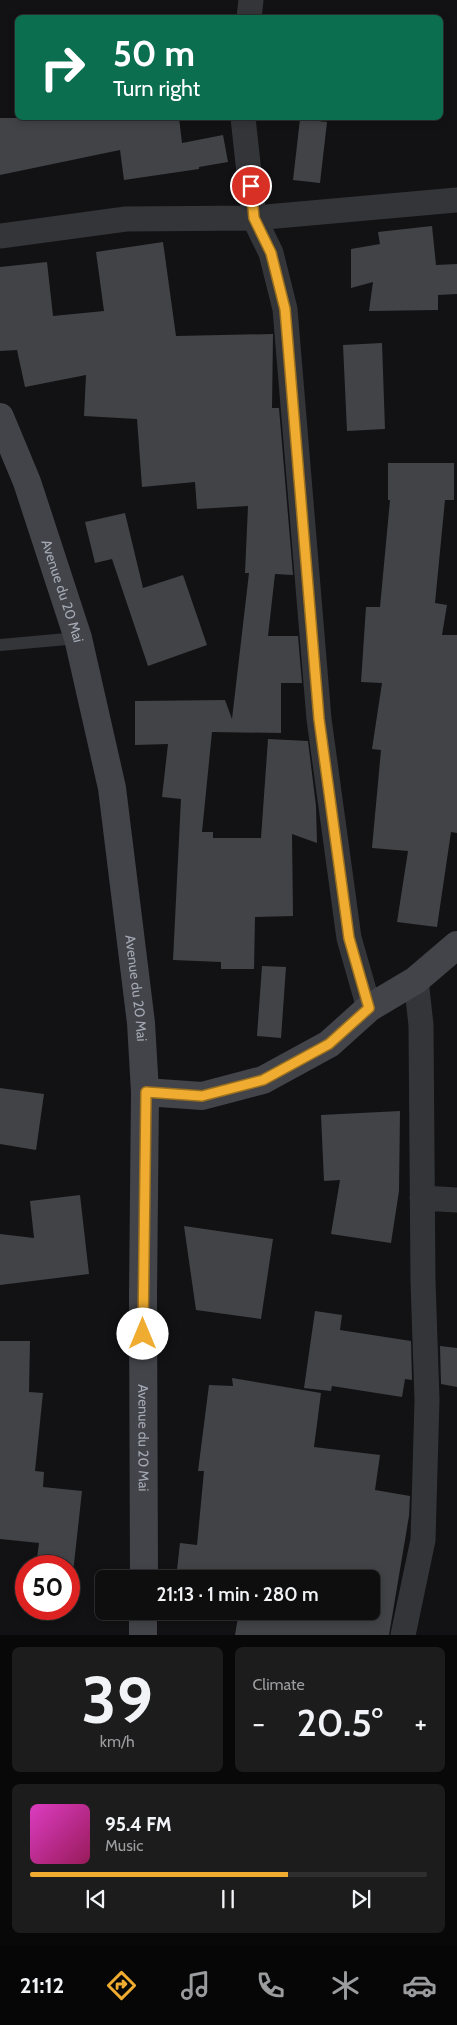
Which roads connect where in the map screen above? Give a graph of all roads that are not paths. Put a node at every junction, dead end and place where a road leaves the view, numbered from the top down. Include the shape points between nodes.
1 (251, 0) edge
2 (249, 15) edge
3 (243, 120) edge
4 (457, 200) edge
5 (254, 218) junction
6 (0, 236) edge
7 (0, 417) edge
8 (78, 638) junction
9 (0, 645) edge
10 (457, 946) edge
11 (416, 980) junction
12 (369, 1008) junction
13 (146, 1092) junction
14 (422, 1198) junction
15 (457, 1200) edge
16 (144, 1570) edge
17 (143, 1620) edge
18 (143, 1635) edge
19 (404, 1635) edge

1 - 2 street
3 - 5 street
4 - 5 street
5 - 6 street via 126,219
5 - 12 street via 271,253 285,309 320,728 349,938
7 - 8 main road, Avenue du 20 Mai via 27,482
8 - 9 lane
8 - 13 main road, Avenue du 20 Mai via 112,788 140,1013
10 - 11 main road
11 - 12 main road
11 - 14 street via 421,1025
12 - 13 main road via 329,1044 263,1080 202,1096
13 - 16 main road, Avenue du 20 Mai
14 - 15 street
14 - 19 street via 427,1400 423,1540
17 - 18 main road

